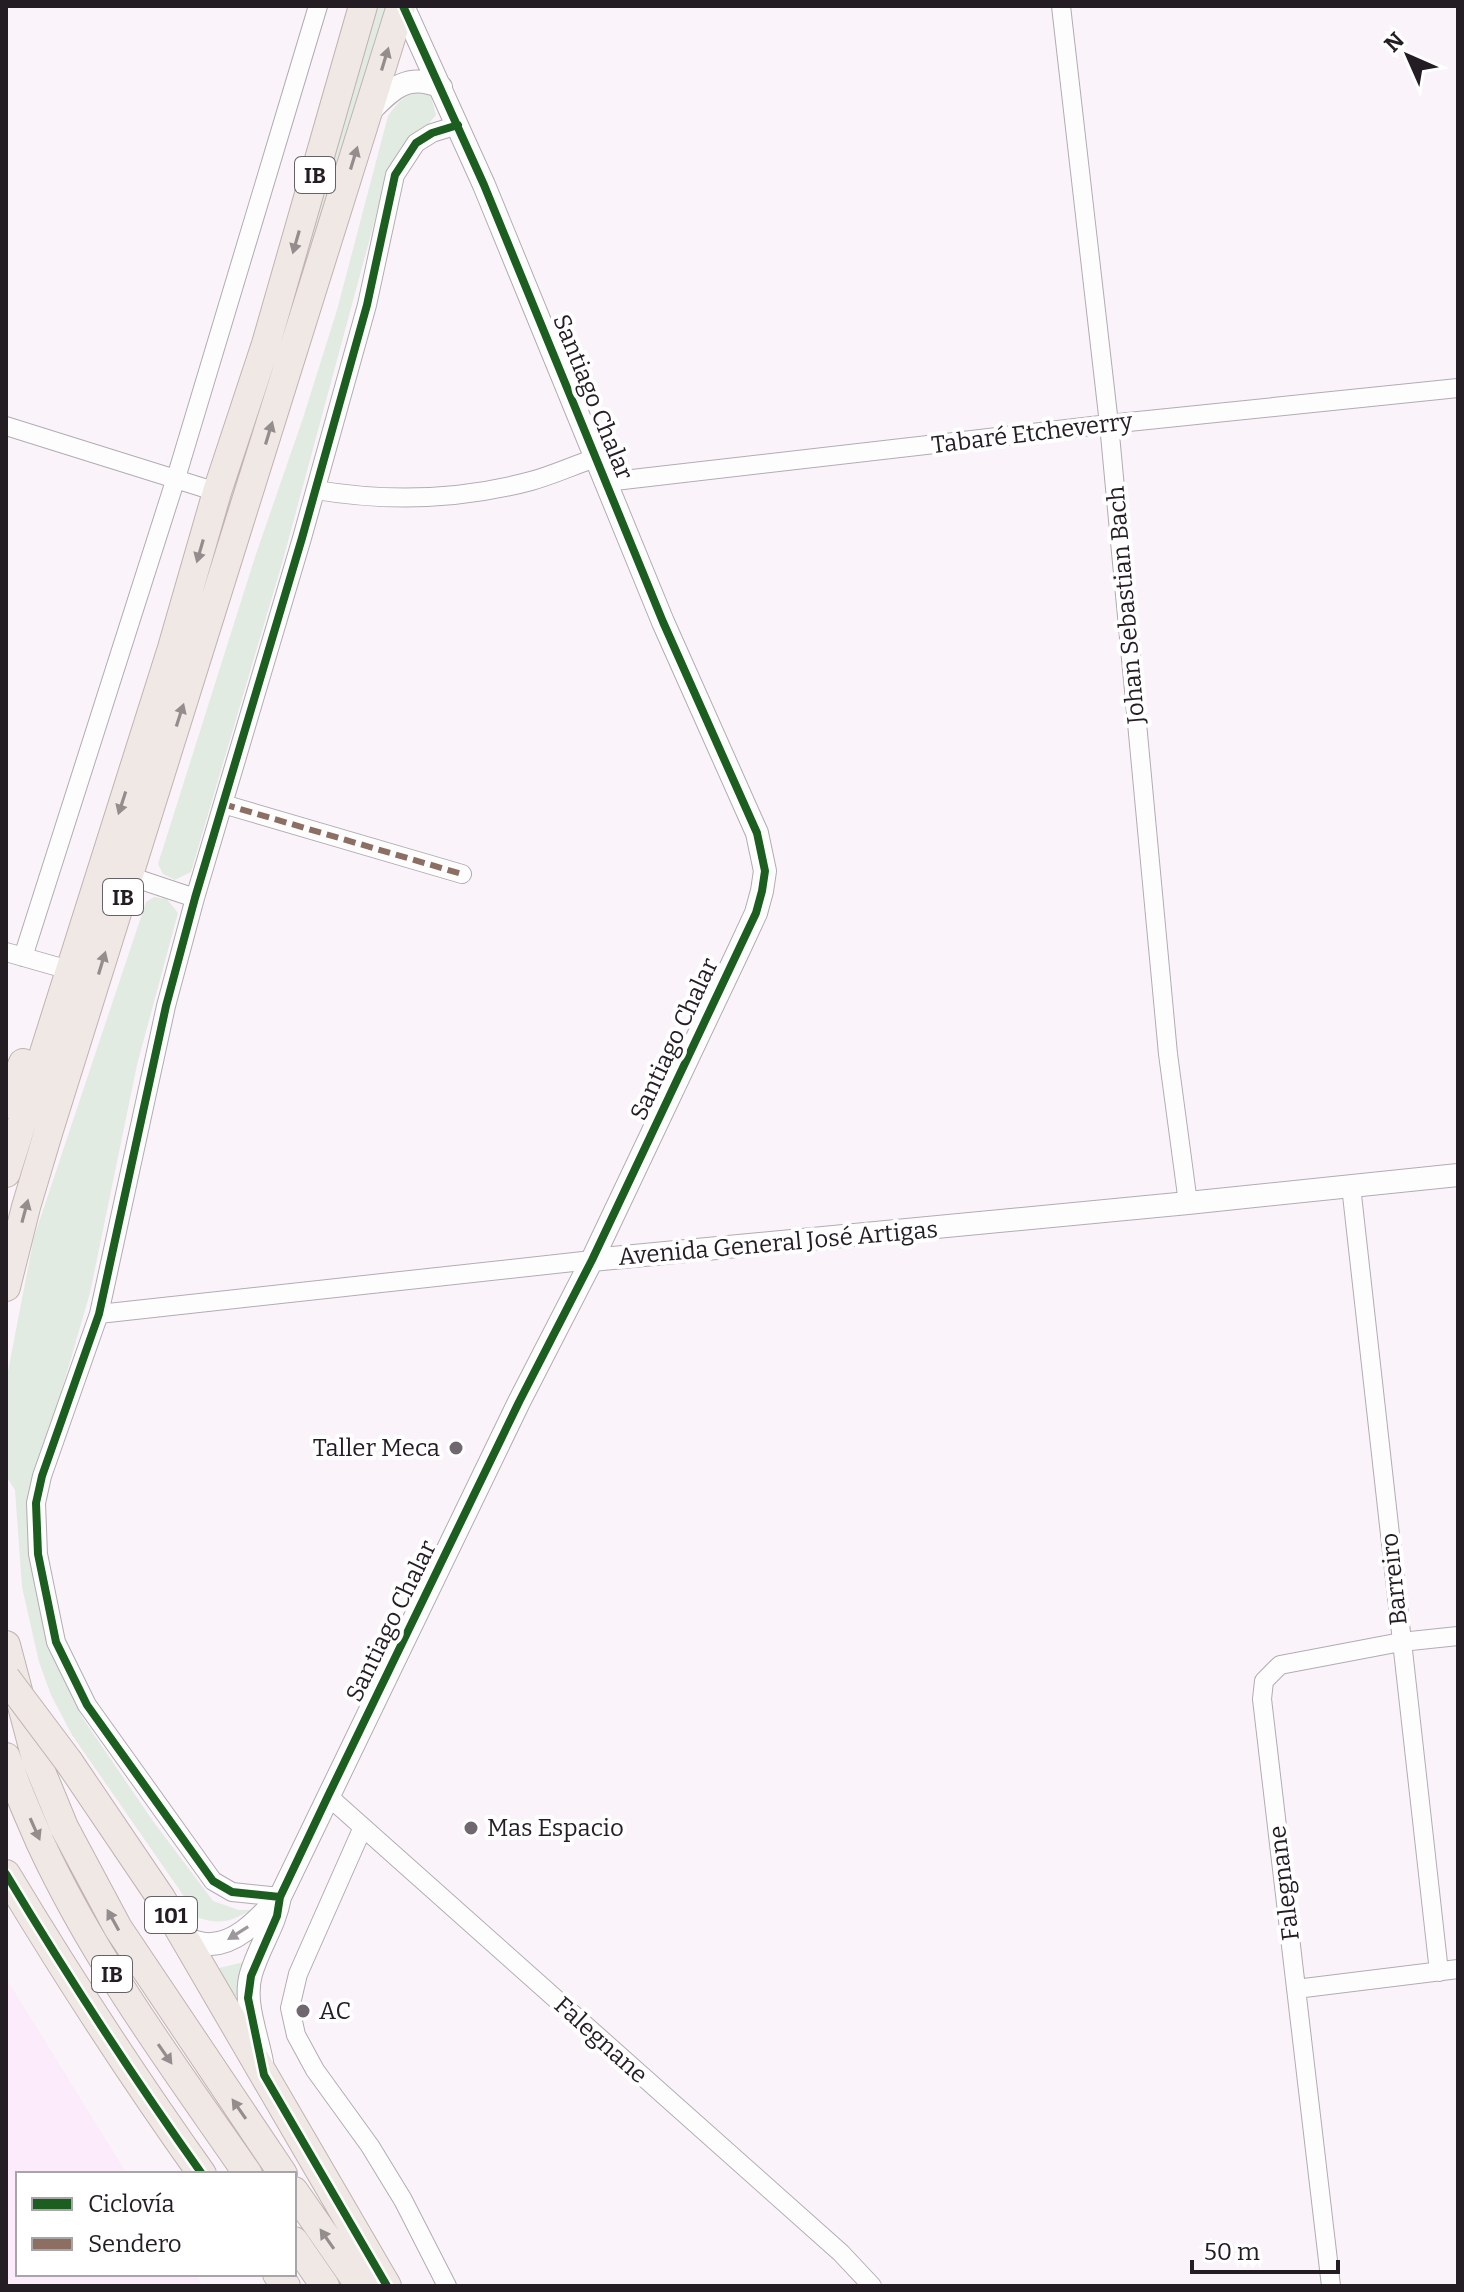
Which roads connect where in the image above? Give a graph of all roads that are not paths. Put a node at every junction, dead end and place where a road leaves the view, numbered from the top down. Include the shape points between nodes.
1 (318, 6) edge
2 (363, 6) edge
3 (402, 6) edge
4 (1061, 6) edge
5 (441, 87) junction
6 (369, 112) junction
7 (458, 125) junction
8 (1458, 388) edge
9 (1109, 424) junction
10 (6, 426) edge
11 (596, 458) junction
12 (176, 478) junction
13 (606, 482) junction
14 (316, 490) junction
15 (217, 492) junction
16 (223, 804) junction
17 (462, 874) dead end
18 (129, 876) junction
19 (195, 898) junction
20 (14, 954) edge
21 (67, 976) junction
22 (6, 1104) edge
23 (6, 1173) edge
24 (1458, 1175) edge
25 (1351, 1186) junction
26 (1188, 1203) junction
27 (592, 1260) junction
28 (6, 1287) edge
29 (99, 1314) junction
30 (1458, 1636) edge
31 (1401, 1642) junction
32 (6, 1645) edge
33 (6, 1678) edge
34 (6, 1757) edge
35 (328, 1796) junction
36 (363, 1827) junction
37 (6, 1874) edge
38 (280, 1897) junction
39 (186, 1940) junction
40 (1458, 1969) edge
41 (1439, 1972) junction
42 (1296, 1989) junction
43 (264, 2075) junction
44 (201, 2172) edge
45 (247, 2172) edge
46 (282, 2172) edge
47 (296, 2194) edge
48 (296, 2244) edge
49 (325, 2286) edge
50 (360, 2286) edge
51 (387, 2286) edge
52 (447, 2286) edge
53 (872, 2286) edge
54 (1331, 2286) edge

1 - 12 street
2 -> 15 highway, IB via 266,344
3 - 5 street, Santiago Chalar
6 -> 3 highway, IB
4 - 9 street, Johan Sebastian Bach
5 - 6 street via 428,81 406,82
5 - 7 street, Santiago Chalar
18 -> 6 highway, IB
7 - 11 street, Santiago Chalar
7 - 14 street via 416,143 395,175 367,305
8 - 9 street, Tabaré Etcheverry
9 - 13 street, Tabaré Etcheverry
9 - 26 street, Johan Sebastian Bach via 1168,1054
10 - 12 street
11 - 13 street, Santiago Chalar
11 - 14 street via 493,490 440,497
12 - 15 street
12 - 20 street
13 - 27 street, Santiago Chalar via 757,833 765,871 756,913
14 - 16 street
15 -> 21 highway, IB
16 - 17 street
16 - 19 street
18 - 19 street
28 -> 18 highway, IB via 41,1156
19 - 29 street
20 - 21 street
21 - 22 highway via 43,1003
21 - 23 highway, IB
24 - 25 street, Avenida General José Artigas
25 - 26 street, Avenida General José Artigas
25 - 31 street, Barreiro
26 - 27 street, Avenida General José Artigas
27 - 29 street, Avenida General José Artigas
27 - 35 street, Santiago Chalar
29 - 38 street via 36,1503 38,1554 56,1642 87,1705 213,1881 232,1892
30 - 31 street, Falegnane
31 - 41 street, Barreiro
31 - 42 street, Falegnane via 1280,1665 1264,1681
46 -> 32 highway, IB via 118,1928 64,1827 36,1759
33 - 39 highway, 101, bridge via 69,1762
34 -> 45 highway, IB via 56,1877 94,1944
35 - 36 street, Falegnane
35 - 38 street, Santiago Chalar
36 - 52 street via 298,1974 290,2008 296,2035 315,2070 403,2200
36 - 53 street, Falegnane
37 - 44 highway via 95,2018
38 -> 39 street, Santiago Chalar via 229,1940
38 - 43 street, Santiago Chalar via 248,1998
39 - 43 highway, 101
40 - 41 street
41 - 42 street
42 - 54 street, Falegnane
43 - 51 highway, 101
50 -> 47 highway
48 - 49 highway

